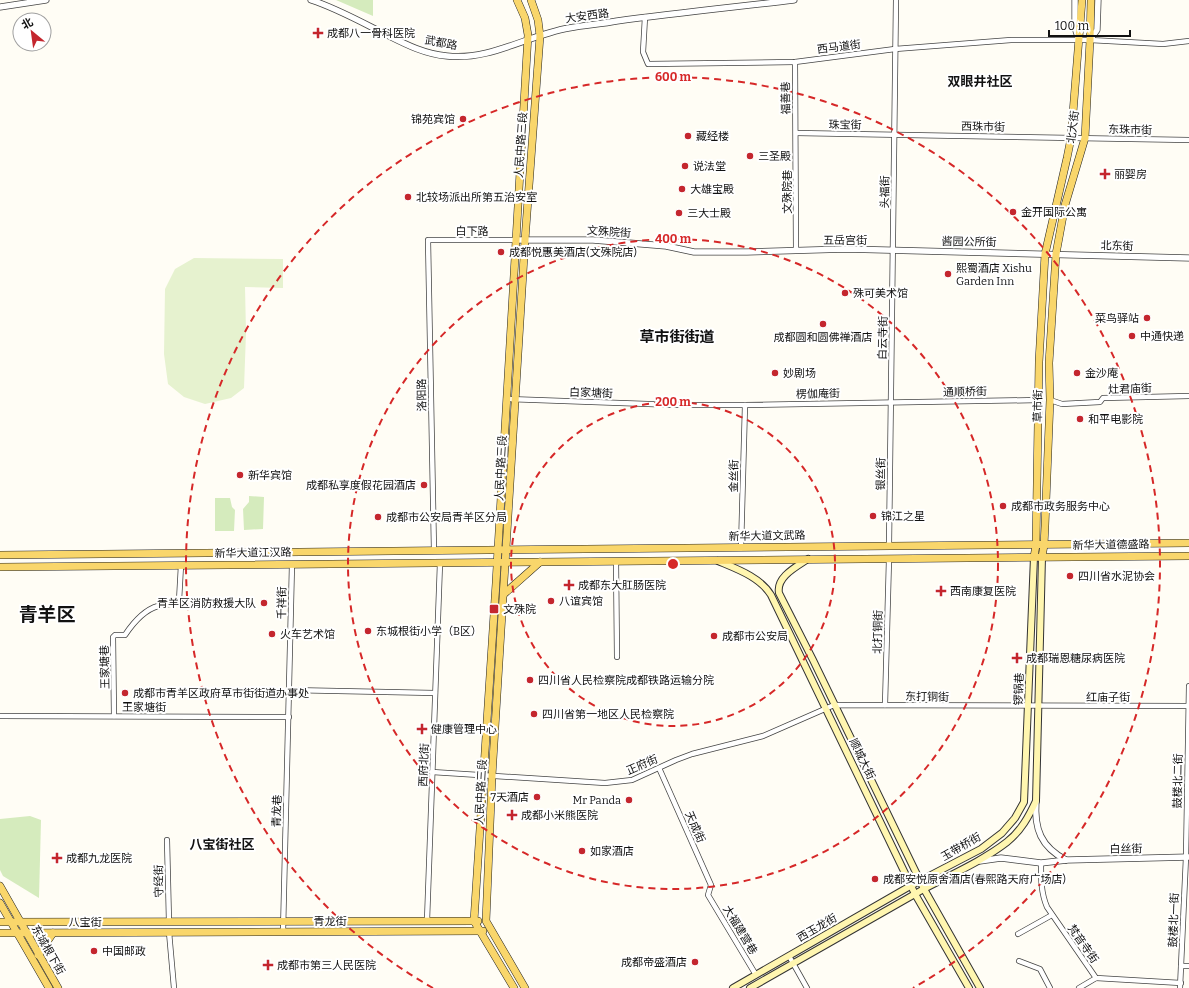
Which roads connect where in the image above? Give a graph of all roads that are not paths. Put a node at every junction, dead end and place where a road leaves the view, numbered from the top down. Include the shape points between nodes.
1 (46, 0) edge
2 (311, 0) edge
3 (518, 0) edge
4 (794, 0) edge
5 (896, 0) edge
6 (1075, 0) edge
7 (1082, 0) edge
8 (1091, 0) edge
9 (1098, 0) edge
10 (532, 4) edge
11 (0, 7) edge
12 (645, 17) junction
13 (540, 36) junction
14 (528, 40) junction
15 (1079, 40) junction
16 (1090, 40) junction
17 (1189, 41) edge
18 (895, 49) junction
19 (795, 62) junction
20 (796, 133) junction
21 (894, 134) junction
22 (1071, 138) junction
23 (1085, 138) junction
24 (1189, 140) edge
25 (428, 240) joint
26 (516, 240) junction
27 (526, 240) junction
28 (796, 250) junction
29 (893, 251) junction
30 (1046, 254) junction
31 (1056, 254) junction
32 (1189, 258) edge
33 (1189, 396) edge
34 (506, 399) junction
35 (516, 399) junction
36 (1039, 400) junction
37 (1050, 400) junction
38 (891, 402) junction
39 (745, 405) junction
40 (1189, 544) edge
41 (1036, 545) junction
42 (1044, 545) junction
43 (889, 546) junction
44 (741, 548) junction
45 (498, 550) junction
46 (507, 550) junction
47 (434, 551) junction
48 (0, 555) edge
49 (1189, 556) edge
50 (1034, 557) junction
51 (1042, 557) junction
52 (889, 558) junction
53 (808, 559) junction
54 (717, 560) junction
55 (616, 561) junction
56 (497, 562) junction
57 (506, 562) junction
58 (540, 562) junction
59 (440, 563) junction
60 (292, 564) junction
61 (181, 565) junction
62 (0, 567) edge
63 (504, 594) junction
64 (617, 657) dead end
65 (1189, 686) edge
66 (289, 690) junction
67 (435, 693) junction
68 (834, 705) junction
69 (885, 705) junction
70 (1029, 706) junction
71 (1038, 706) junction
72 (1189, 706) edge
73 (826, 709) junction
74 (0, 716) edge
75 (114, 716) junction
76 (289, 717) junction
77 (659, 768) junction
78 (432, 772) junction
79 (483, 775) junction
80 (492, 776) junction
81 (1036, 800) junction
82 (1015, 818) joint
83 (167, 840) dead end
84 (1187, 857) edge
85 (1067, 860) junction
86 (976, 862) junction
87 (1041, 863) junction
88 (920, 881) junction
89 (912, 885) junction
90 (0, 886) edge
91 (924, 889) junction
92 (915, 894) junction
93 (708, 895) joint
94 (0, 902) edge
95 (1052, 915) junction
96 (1183, 920) junction
97 (427, 921) junction
98 (474, 921) junction
99 (486, 921) junction
100 (1189, 921) edge
101 (0, 922) edge
102 (11, 922) junction
103 (20, 922) junction
104 (169, 922) junction
105 (283, 922) junction
106 (492, 930) junction
107 (481, 931) junction
108 (26, 932) junction
109 (169, 932) junction
110 (283, 932) junction
111 (0, 933) edge
112 (17, 933) junction
113 (53, 933) junction
114 (1018, 934) dead end
115 (38, 955) junction
116 (789, 956) junction
117 (1019, 961) dead end
118 (793, 963) junction
119 (1181, 966) junction
120 (1189, 966) edge
121 (756, 975) junction
122 (1096, 978) junction
123 (1180, 986) edge
124 (47, 987) edge
125 (58, 988) edge
126 (174, 988) edge
127 (514, 988) edge
128 (525, 988) edge
129 (733, 988) edge
130 (750, 988) edge
131 (808, 988) edge
132 (969, 988) edge
133 (980, 988) edge
134 (1050, 988) edge
135 (1079, 988) edge

1 - 11 street
2 - 14 street, 武都路 via 404,44 447,56 480,55
3 - 14 main road, 人民中路三段 via 528,31
4 - 12 street, 大安西路
5 - 18 street, 头福街
6 - 15 street via 1075,28
7 - 15 main road, 北大街
8 - 16 main road, 北大街
9 - 16 street via 1097,30
10 - 13 main road, 人民中路三段
12 - 13 street, 大安西路 via 569,28
12 - 19 street, 西马道街 via 643,52 648,64
13 - 14 street, 大安西路
13 - 27 main road, 人民中路三段
14 - 26 main road, 人民中路三段
15 - 16 street, 西马道街
15 - 18 street, 西马道街 via 1011,40
15 - 22 main road, 北大街
16 - 17 street, 西马道街 via 1163,44
16 - 23 main road, 北大街
18 - 19 street, 西马道街
18 - 21 street, 头福街
19 - 20 street, 福善巷
20 - 21 street, 珠宝街
20 - 28 street, 文殊院巷
21 - 22 street, 西珠市街
21 - 29 street, 头福街
22 - 23 street, 东珠市街
22 - 30 main road, 北大街
23 - 24 street, 东珠市街
23 - 31 main road, 北大街 via 1065,205
25 - 26 street, 白下路
25 - 47 street, 洛阳路
26 - 27 street, 文殊院街
26 - 34 main road, 人民中路三段
27 - 28 street, 文殊院街 via 600,241 666,246 694,252
27 - 35 main road, 人民中路三段
28 - 29 street, 五岳宫街
29 - 30 street, 酱园公所街
29 - 38 street, 白云寺街
30 - 31 street, 北东街
30 - 36 main road, 草市街
31 - 32 street, 北东街
31 - 37 main road, 草市街 via 1049,363
33 - 37 street, 灶君庙街 via 1103,398 1100,402 1062,404
34 - 35 street, 白家塘街
34 - 45 main road, 人民中路三段
35 - 39 street, 白家塘街
35 - 46 main road, 人民中路三段
36 - 38 street, 通顺桥街
36 - 41 main road, 草市街
37 - 42 main road, 草市街
38 - 39 street, 楞伽庵街
38 - 43 street, 银丝街
39 - 44 street, 金丝街
40 - 42 main road, 新华大道德盛路
41 - 42 main road, 新华大道德盛路
41 - 43 main road, 新华大道文武路
41 - 50 main road, 草市街
42 - 51 main road, 草市街
43 - 44 main road, 新华大道文武路
44 - 46 main road, 新华大道文武路
45 - 46 main road, 新华大道文武路
45 - 47 main road, 新华大道江汉路
45 - 56 main road, 人民中路三段
46 - 57 main road, 人民中路三段
47 - 48 main road, 新华大道江汉路
49 - 51 main road, 新华大道德盛路
50 - 51 main road, 新华大道德盛路
50 - 52 main road
50 - 70 main road, 锣锅巷
51 - 71 main road, 锣锅巷
52 - 53 main road
52 - 69 street, 北打铜街
53 - 54 main road
53 - 68 main road, 顺城大街 via 784,576 778,589
54 - 55 main road
54 - 73 main road, 顺城大街 via 767,588
55 - 58 main road
55 - 64 street
56 - 57 main road, 新华大道江汉路
56 - 59 main road, 新华大道江汉路
56 - 79 main road, 人民中路三段
57 - 58 main road
57 - 63 main road, 人民中路三段
58 - 63 main road
59 - 60 main road, 新华大道江汉路
59 - 67 street, 西府北街
60 - 61 main road, 新华大道江汉路
60 - 66 street, 千祥街
61 - 62 main road, 新华大道江汉路
61 - 75 street, 王家塘巷 via 179,600 155,606 143,614 126,634 113,637
63 - 80 main road, 人民中路三段
65 - 72 street, 鼓楼北二街
66 - 67 street
66 - 76 street, 青龙巷
67 - 78 street, 西府北街
68 - 69 street, 东打铜街
68 - 73 street, 东打铜街
68 - 88 main road, 顺城大街
69 - 70 street, 东打铜街
70 - 71 street, 红庙子街
70 - 82 main road, 锣锅巷 via 1024,802
71 - 72 street, 红庙子街
71 - 81 main road, 锣锅巷
72 - 84 street, 鼓楼北二街
73 - 77 street, 正府街 via 763,736 692,754
73 - 89 main road, 顺城大街
74 - 75 street, 王家塘街
75 - 76 street, 王家塘街
76 - 105 street, 青龙巷
77 - 80 street, 正府街 via 632,780 605,784
77 - 93 street, 天成街 via 711,885
78 - 79 street, 正府街
78 - 97 street, 西府北街
79 - 80 street, 正府街
79 - 98 main road, 人民中路三段
80 - 99 main road, 人民中路三段
81 - 85 street via 1035,814 1039,832 1050,850
81 - 86 main road, 西玉龙街 via 1022,828 1007,842
82 - 88 main road, 玉带桥街 via 1002,834 981,848
83 - 104 street, 守经街
84 - 85 street, 白丝街
84 - 96 street, 鼓楼北一街
85 - 87 street, 白丝街
86 - 87 street, 白丝街 via 1001,858
86 - 91 main road, 西玉龙街
87 - 95 street, 梵音寺街 via 1042,893
88 - 89 main road, 玉带桥街
88 - 91 main road, 顺城大街
89 - 92 main road, 顺城大街
89 - 116 main road, 西玉龙街
90 - 103 main road, 东城根下街
91 - 92 main road, 西玉龙街
91 - 133 main road, 顺城大街
92 - 118 main road, 西玉龙街
92 - 132 main road, 顺城大街
93 - 121 street, 大福建营巷
94 - 102 main road, 东城根下街
95 - 114 street
95 - 122 street, 梵音寺街
96 - 100 street
96 - 119 street, 鼓楼北一街
97 - 98 main road, 青龙街
97 - 105 main road, 青龙街
98 - 99 main road, 青龙街
98 - 107 main road
99 - 106 main road
101 - 102 main road, 八宝街
102 - 103 main road, 八宝街
102 - 112 main road, 东城根下街
103 - 104 main road, 八宝街
103 - 108 main road, 东城根下街
104 - 105 main road, 青龙街
105 - 110 street, 青龙巷
106 - 107 main road, 青龙街
106 - 128 main road
107 - 110 main road, 青龙街
107 - 127 main road
108 - 112 main road, 八宝街
108 - 113 main road, 八宝街
108 - 115 main road, 东城根下街
109 - 110 main road, 青龙街
109 - 113 main road, 八宝街
109 - 126 street
111 - 112 main road, 八宝街
112 - 124 main road, 东城根下街
113 - 115 main road
115 - 125 main road, 东城根下街
116 - 118 street
116 - 121 main road, 西玉龙街
117 - 134 street via 1040,969
118 - 130 main road, 西玉龙街
118 - 131 street
119 - 120 street
119 - 123 street, 鼓楼北一街
121 - 129 main road, 西玉龙街
122 - 123 street, 梵音寺街
122 - 135 street

